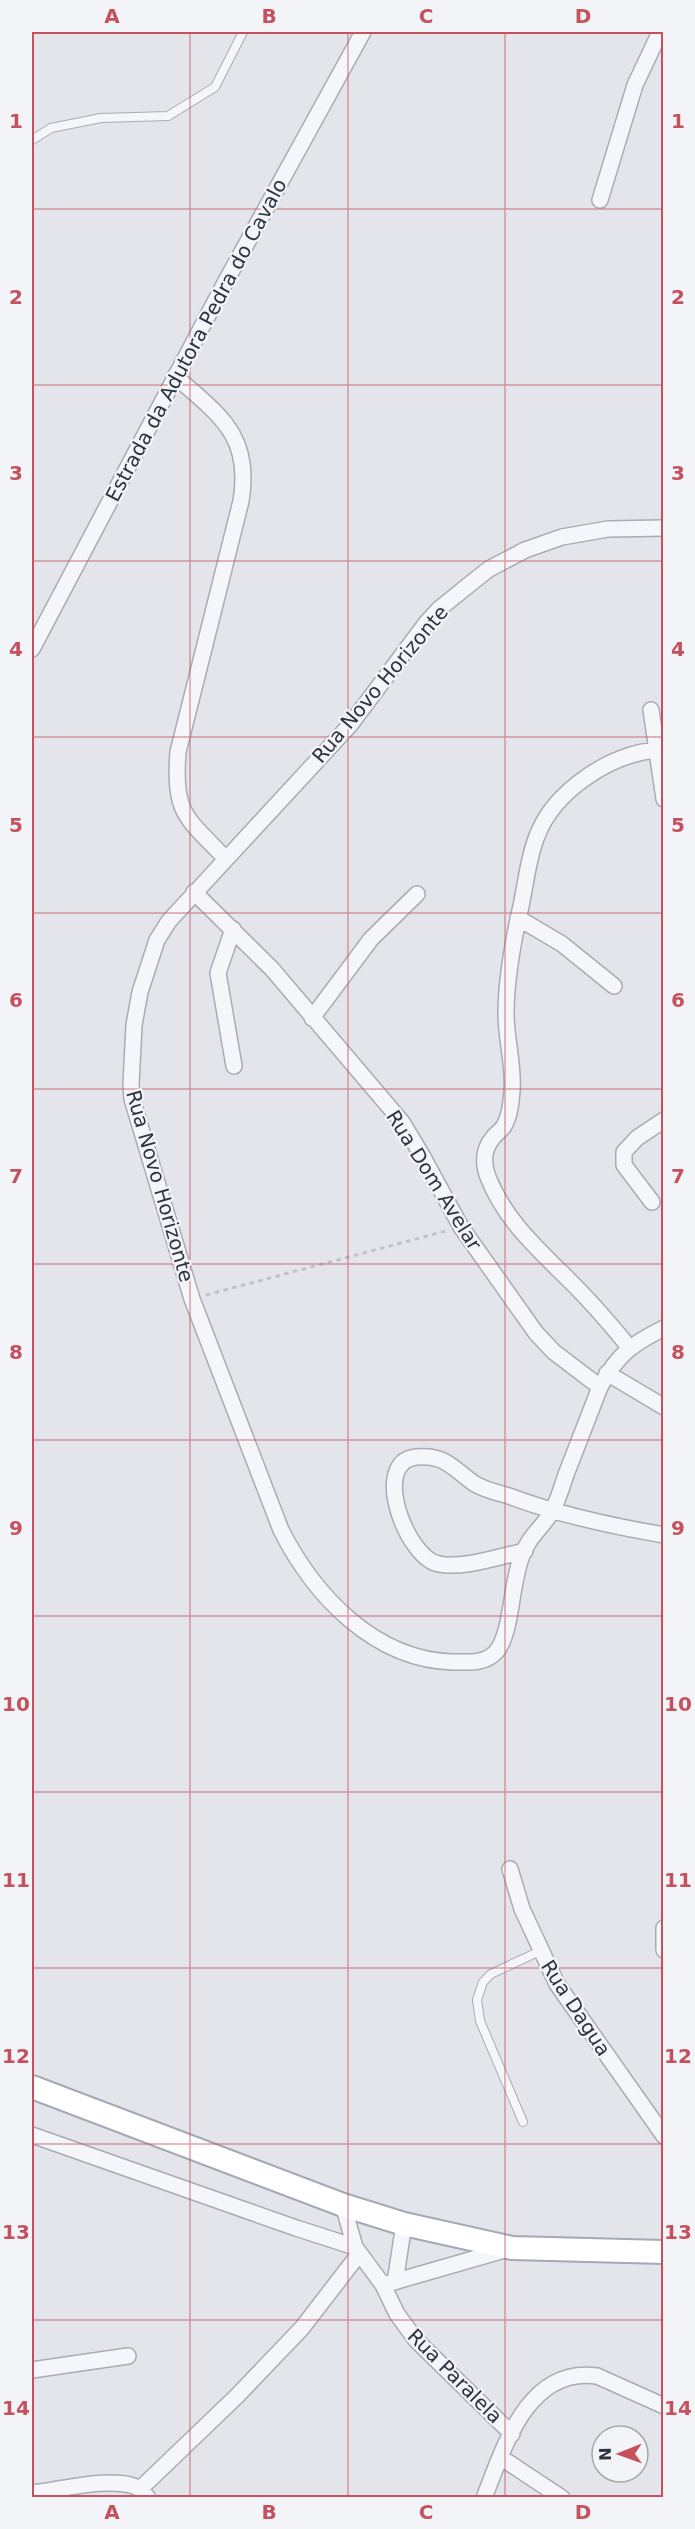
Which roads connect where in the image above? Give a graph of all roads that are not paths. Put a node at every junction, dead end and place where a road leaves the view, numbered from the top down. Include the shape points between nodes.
1 (243, 32) edge
2 (363, 32) edge
3 (660, 32) edge
4 (32, 140) edge
5 (600, 200) dead end
6 (175, 376) junction
7 (663, 528) edge
8 (32, 649) edge
9 (651, 710) dead end
10 (657, 750) junction
11 (663, 799) edge
12 (225, 859) junction
13 (194, 892) junction
14 (417, 894) dead end
15 (518, 918) junction
16 (233, 929) junction
17 (614, 986) dead end
18 (312, 1018) junction
19 (234, 1066) dead end
20 (663, 1120) edge
21 (652, 1202) dead end
22 (663, 1328) edge
23 (629, 1347) junction
24 (607, 1373) junction
25 (600, 1387) junction
26 (663, 1407) edge
27 (552, 1512) junction
28 (663, 1535) edge
29 (525, 1551) junction
30 (510, 1869) dead end
31 (663, 1928) edge
32 (663, 1950) edge
33 (540, 1951) junction
34 (32, 2087) edge
35 (523, 2122) dead end
36 (32, 2135) edge
37 (663, 2136) edge
38 (343, 2205) junction
39 (404, 2224) junction
40 (512, 2248) junction
41 (357, 2250) junction
42 (663, 2252) edge
43 (389, 2284) junction
44 (128, 2356) dead end
45 (32, 2370) edge
46 (663, 2406) edge
47 (512, 2434) junction
48 (500, 2457) junction
49 (32, 2493) edge
50 (144, 2493) edge
51 (484, 2498) edge
52 (562, 2498) edge

1 - 4 lane via 215,87 168,116 101,117 51,128
2 - 6 street, Estrada da Adutora Pedra do Cavalo
3 - 5 street via 635,85
6 - 8 street, Estrada da Adutora Pedra do Cavalo
6 - 12 street via 224,419 233,433 243,466 241,501 178,752 176,778 179,803 186,818
7 - 12 street, Rua Novo Horizonte via 608,529 562,537 489,569 439,609 350,725
9 - 10 street
10 - 11 street
10 - 15 street via 606,764 554,806 537,835
12 - 13 street, Rua Novo Horizonte
13 - 16 street, Rua Dom Avelar
13 - 29 street, Rua Novo Horizonte via 157,940 147,967 134,1025 131,1083 137,1118 192,1299 272,1510 294,1555 330,1602 385,1644 423,1658 472,1663 489,1658 497,1650
14 - 18 street via 371,939
15 - 17 street via 562,944
15 - 23 street via 506,1013 512,1064 510,1103 503,1128 487,1146 484,1163 498,1197 522,1232
16 - 18 street, Rua Dom Avelar
16 - 19 street via 218,973
18 - 25 street, Rua Dom Avelar via 402,1122 461,1227 536,1334
20 - 21 street via 624,1152 624,1165
22 - 23 street
23 - 24 street
24 - 25 street
24 - 26 street
25 - 27 street
27 - 28 street
27 - 29 street
27 - 29 street via 476,1484 442,1459 426,1456 400,1464 394,1497 401,1519 427,1559 453,1565
30 - 33 street, Rua Dagua
31 - 32 street
33 - 35 lane via 491,1974 483,1982 477,2000 480,2021
33 - 37 street, Rua Dagua via 557,1984
34 - 38 main road
36 - 41 street
38 - 39 main road
38 - 41 street
39 - 40 main road
39 - 43 street
40 - 42 main road
40 - 43 street
41 - 43 street, Rua Paralela
41 - 50 street via 302,2328
43 - 47 street, Rua Paralela via 397,2314 416,2340
44 - 45 street
46 - 47 street via 586,2374 559,2380 539,2392
47 - 48 street
48 - 51 street
48 - 52 street
49 - 50 street via 107,2483 126,2484

